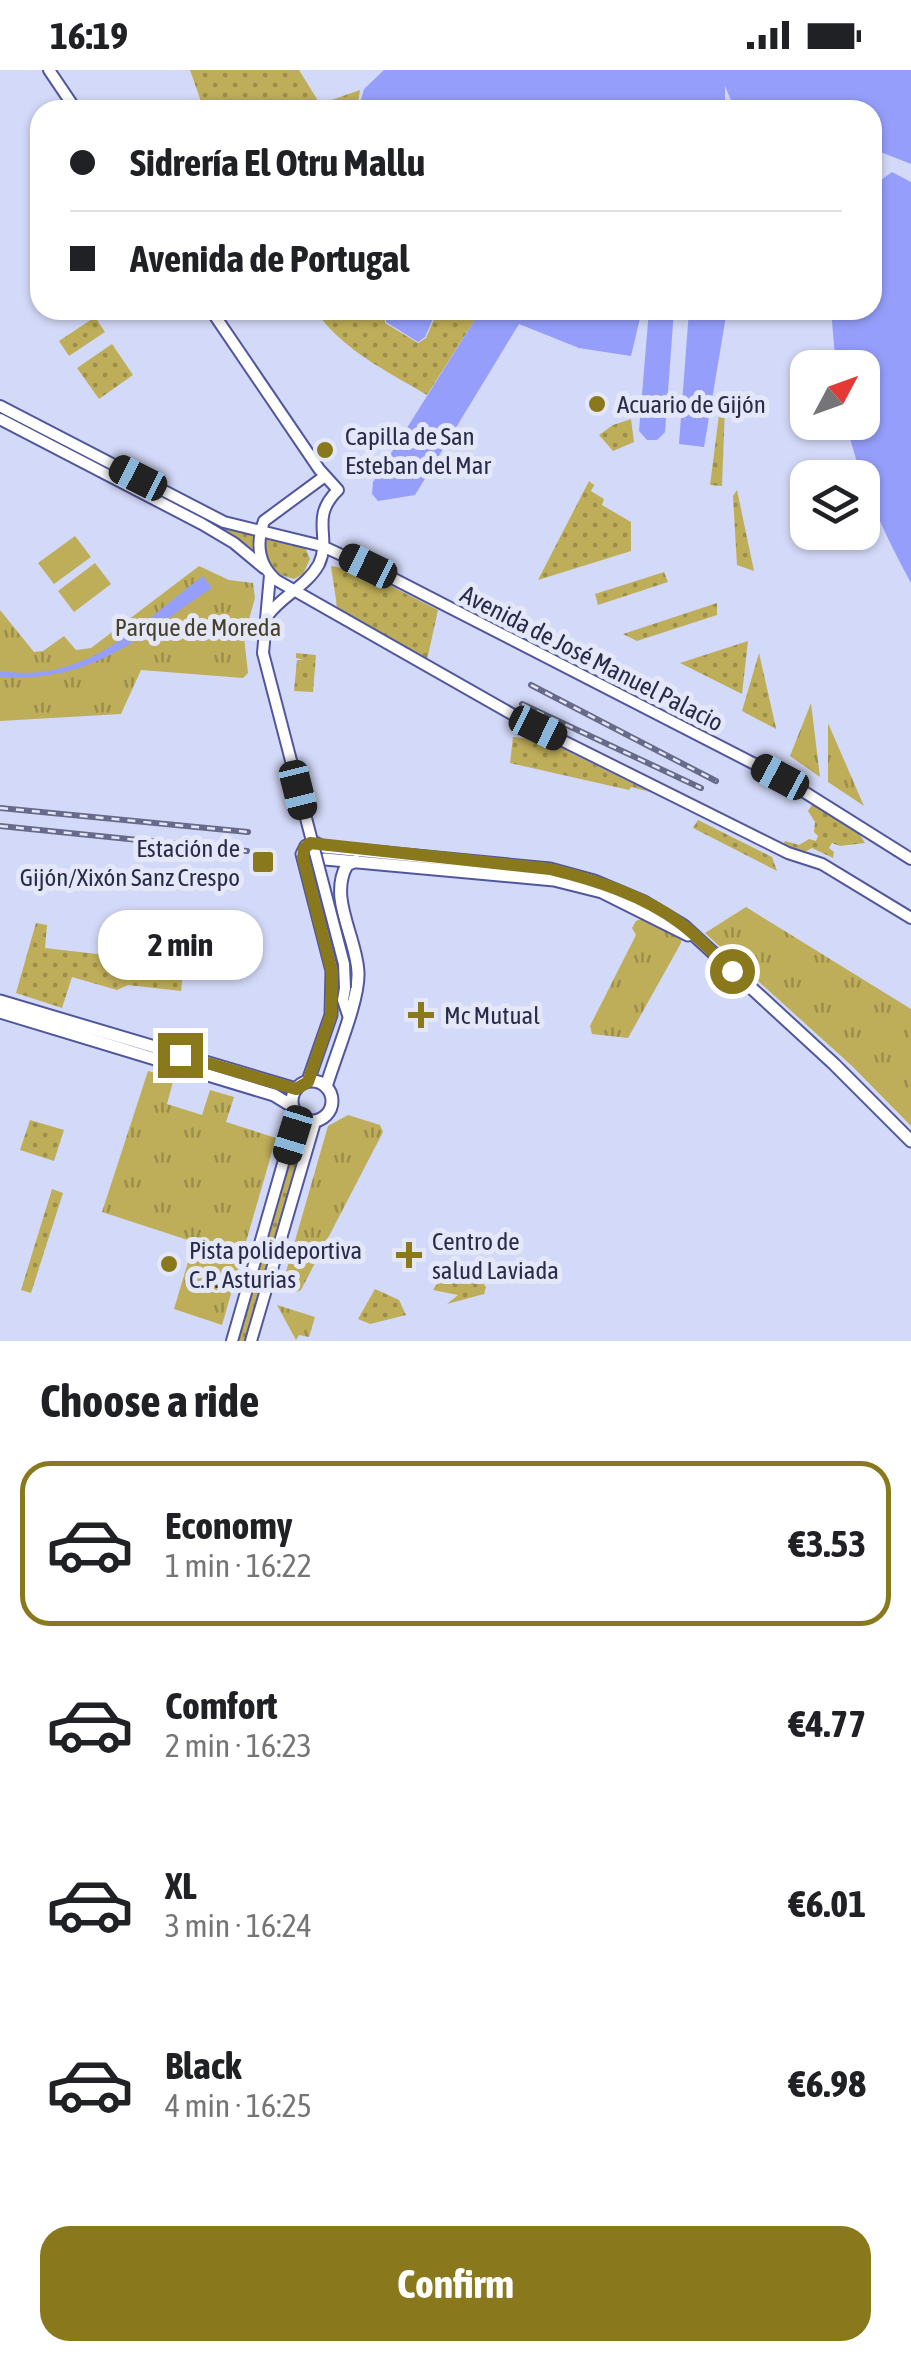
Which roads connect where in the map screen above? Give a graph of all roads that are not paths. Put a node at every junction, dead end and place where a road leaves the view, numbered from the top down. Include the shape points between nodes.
1 (50, 70) edge
2 (70, 100) edge
3 (218, 320) edge
4 (0, 406) edge
5 (0, 419) edge
6 (325, 476) junction
7 (309, 488) junction
8 (324, 506) junction
9 (260, 532) junction
10 (322, 546) junction
11 (268, 572) junction
12 (293, 592) junction
13 (268, 615) junction
14 (324, 853) junction
15 (911, 859) edge
16 (356, 861) junction
17 (305, 862) junction
18 (911, 918) edge
19 (696, 938) junction
20 (343, 1000) junction
21 (0, 1001) edge
22 (0, 1012) edge
23 (331, 1015) junction
24 (348, 1016) junction
25 (308, 1082) junction
26 (326, 1086) junction
27 (296, 1089) junction
28 (294, 1110) junction
29 (316, 1122) junction
30 (911, 1141) edge
31 (232, 1341) edge
32 (251, 1341) edge

1 - 2 main road
3 - 6 main road
4 - 9 main road via 224,522
5 - 11 main road via 202,524
6 - 7 main road
6 - 8 main road via 338,490
7 - 8 main road via 321,494
7 - 9 main road via 267,518
8 - 10 main road
9 - 10 main road
9 - 11 main road via 258,552
10 - 12 main road via 316,570
10 - 15 main road, Avenida de José Manuel Palacio via 758,766
11 - 12 main road
11 - 13 main road
12 - 13 main road
12 - 18 main road via 531,724 839,874
13 - 20 main road, bridge via 263,653 344,964
14 - 16 main road
14 - 17 main road via 318,866
14 - 17 main road via 315,843 306,846
14 - 19 main road via 550,869 618,890 667,914
16 - 19 main road via 554,880 602,892
16 - 24 main road via 339,886 358,967 356,1002
17 - 23 main road via 332,972
19 - 30 main road
20 - 23 main road
20 - 24 main road
21 - 27 main road
22 - 28 main road via 274,1095
23 - 25 main road
24 - 26 main road
25 - 26 main road
25 - 27 main road
26 - 29 main road via 333,1102
27 - 28 main road
28 - 29 main road
28 - 31 main road
29 - 32 main road

